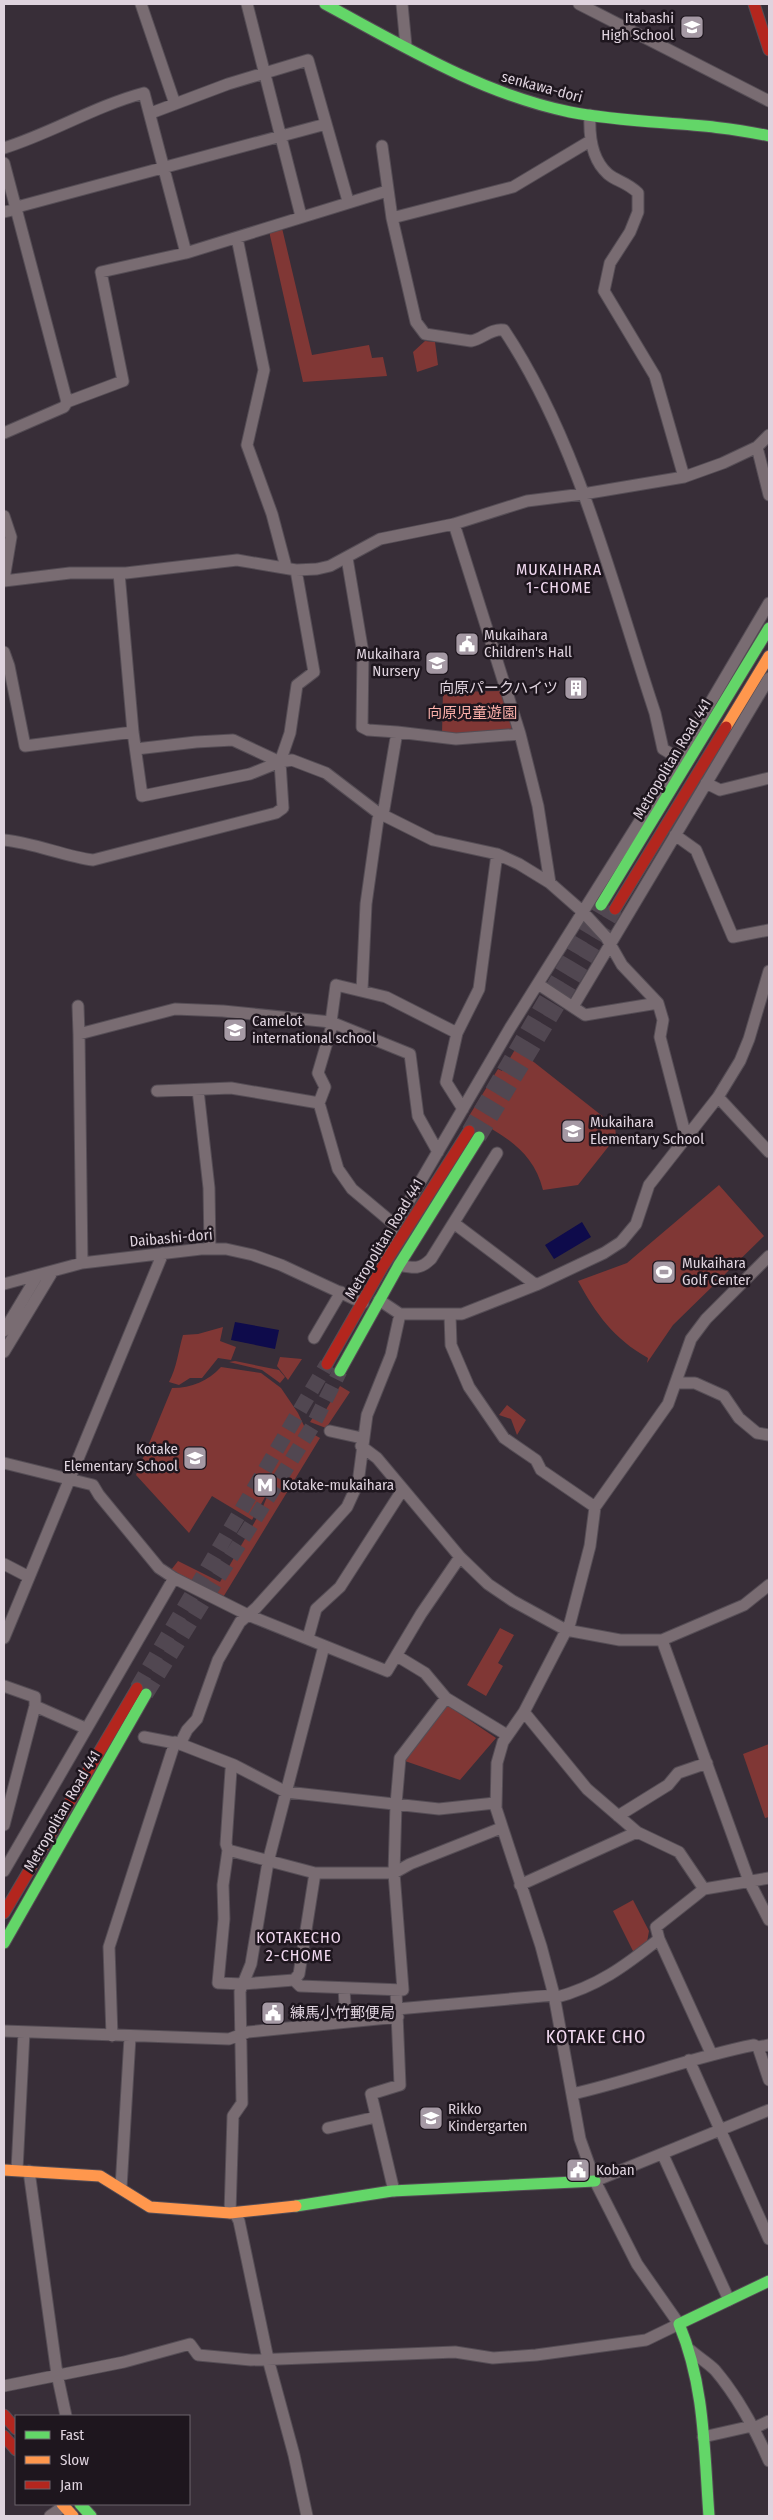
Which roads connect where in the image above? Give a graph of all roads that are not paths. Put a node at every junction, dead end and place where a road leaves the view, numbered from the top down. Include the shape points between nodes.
1 (141, 4) edge
2 (247, 4) edge
3 (325, 4) edge
4 (402, 4) edge
5 (578, 4) edge
6 (754, 4) edge
7 (406, 46) junction
8 (769, 50) edge
9 (264, 71) junction
10 (769, 101) edge
11 (175, 104) junction
12 (151, 113) junction
13 (590, 115) junction
14 (326, 124) junction
15 (769, 136) edge
16 (281, 137) junction
17 (590, 141) junction
18 (382, 146) dead end
19 (4, 148) edge
20 (4, 162) edge
21 (165, 168) junction
22 (387, 191) junction
23 (348, 201) junction
24 (17, 208) junction
25 (4, 212) edge
26 (301, 216) junction
27 (392, 218) junction
28 (237, 238) junction
29 (186, 253) junction
30 (68, 402) junction
31 (4, 433) edge
32 (769, 435) edge
33 (757, 447) junction
34 (684, 477) junction
35 (582, 494) junction
36 (769, 495) edge
37 (4, 516) edge
38 (454, 524) junction
39 (347, 558) junction
40 (291, 568) junction
41 (119, 573) junction
42 (4, 580) edge
43 (769, 604) edge
44 (769, 628) edge
45 (4, 652) edge
46 (769, 656) edge
47 (769, 678) edge
48 (133, 732) junction
49 (397, 732) junction
50 (520, 734) junction
51 (136, 749) junction
52 (678, 758) junction
53 (280, 762) junction
54 (769, 778) edge
55 (706, 783) junction
56 (380, 814) junction
57 (675, 835) junction
58 (4, 840) edge
59 (497, 854) junction
60 (550, 883) junction
61 (601, 906) tunnel mouth
62 (615, 909) tunnel mouth
63 (583, 912) junction
64 (769, 930) edge
65 (610, 944) junction
66 (769, 971) edge
67 (538, 984) junction
68 (362, 990) junction
69 (658, 1003) junction
70 (574, 1005) junction
71 (78, 1006) dead end
72 (332, 1022) junction
73 (457, 1033) junction
74 (79, 1034) junction
75 (157, 1090) dead end
76 (198, 1090) junction
77 (718, 1097) junction
78 (319, 1103) junction
79 (463, 1109) junction
80 (469, 1131) tunnel mouth
81 (479, 1137) tunnel mouth
82 (686, 1137) junction
83 (438, 1152) junction
84 (769, 1152) edge
85 (497, 1153) dead end
86 (455, 1224) junction
87 (395, 1225) junction
88 (210, 1249) junction
89 (163, 1253) junction
90 (82, 1263) junction
91 (768, 1263) edge
92 (399, 1265) junction
93 (383, 1266) junction
94 (53, 1272) junction
95 (36, 1276) junction
96 (4, 1284) edge
97 (536, 1285) junction
98 (341, 1292) junction
99 (379, 1300) junction
100 (364, 1303) junction
101 (400, 1314) junction
102 (450, 1315) junction
103 (4, 1331) edge
104 (314, 1338) dead end
105 (4, 1352) edge
106 (327, 1364) tunnel mouth
107 (340, 1371) tunnel mouth
108 (676, 1382) junction
109 (330, 1432) dead end
110 (769, 1435) edge
111 (362, 1442) junction
112 (4, 1463) edge
113 (71, 1478) junction
114 (403, 1489) junction
115 (596, 1507) junction
116 (460, 1557) junction
117 (4, 1564) edge
118 (28, 1577) junction
119 (174, 1578) junction
120 (769, 1585) edge
121 (248, 1615) junction
122 (566, 1630) junction
123 (4, 1638) edge
124 (308, 1638) junction
125 (662, 1640) junction
126 (324, 1646) junction
127 (397, 1656) junction
128 (4, 1686) edge
129 (446, 1698) junction
130 (35, 1706) junction
131 (524, 1712) junction
132 (85, 1728) junction
133 (507, 1735) junction
134 (144, 1737) dead end
135 (178, 1743) junction
136 (707, 1763) junction
137 (234, 1765) junction
138 (286, 1792) junction
139 (495, 1803) junction
140 (396, 1804) junction
141 (618, 1816) junction
142 (4, 1824) edge
143 (501, 1828) junction
144 (638, 1832) junction
145 (228, 1850) junction
146 (268, 1862) junction
147 (4, 1871) edge
148 (394, 1873) junction
149 (315, 1874) junction
150 (769, 1878) edge
151 (750, 1881) junction
152 (520, 1885) junction
153 (704, 1889) junction
154 (4, 1913) edge
155 (769, 1920) edge
156 (659, 1939) junction
157 (4, 1943) edge
158 (294, 1980) junction
159 (243, 1984) junction
160 (344, 1988) junction
161 (396, 1990) junction
162 (554, 1996) junction
163 (397, 2013) junction
164 (346, 2022) junction
165 (4, 2031) edge
166 (24, 2032) junction
167 (240, 2035) junction
168 (112, 2036) junction
169 (130, 2037) junction
170 (764, 2046) edge
171 (711, 2053) junction
172 (689, 2060) junction
173 (769, 2080) edge
174 (572, 2094) junction
175 (769, 2110) edge
176 (376, 2117) junction
177 (328, 2128) dead end
178 (720, 2131) junction
179 (663, 2155) junction
180 (4, 2170) edge
181 (17, 2170) junction
182 (29, 2171) junction
183 (595, 2181) junction
184 (121, 2188) junction
185 (394, 2191) junction
186 (232, 2213) junction
187 (769, 2239) edge
188 (769, 2281) edge
189 (729, 2300) junction
190 (679, 2324) junction
191 (690, 2350) junction
192 (268, 2359) junction
193 (58, 2374) junction
194 (4, 2386) edge
195 (4, 2415) edge
196 (66, 2415) edge
197 (769, 2421) edge
198 (753, 2427) junction
199 (15, 2428) edge
200 (4, 2436) edge
201 (703, 2437) junction
202 (15, 2449) edge
203 (769, 2461) edge
204 (63, 2505) edge
205 (81, 2505) edge
206 (50, 2516) edge
207 (73, 2516) edge
208 (91, 2516) edge
209 (307, 2516) edge
210 (709, 2516) edge

1 - 11 street
2 - 9 street
3 - 7 main road, senkawa-dori
4 - 7 street
5 - 10 street
6 - 8 main road
7 - 13 main road, senkawa-dori via 492,89 553,108
9 - 11 street
9 - 14 street via 308,60
9 - 16 street
11 - 12 street
12 - 19 street via 144,94 115,101
12 - 21 street
13 - 15 main road, senkawa-dori via 740,128
13 - 17 street
14 - 16 street
14 - 23 street
16 - 21 street
16 - 26 street
17 - 27 street via 513,187
17 - 34 street via 608,175 629,183 638,193 638,212 630,232 610,263 604,291 655,376
18 - 22 street
20 - 24 street
21 - 24 street
21 - 29 street
22 - 23 street
22 - 27 street
23 - 26 street
24 - 25 street
24 - 30 street
26 - 28 street
27 - 35 street via 416,322 425,334 471,341 497,329 504,330 542,393
28 - 29 street
28 - 40 street via 264,370 247,445
29 - 30 street via 101,272 123,381
30 - 31 street via 64,407
32 - 33 street
33 - 34 street via 723,464
33 - 36 street
34 - 35 street
35 - 38 street via 527,501
35 - 52 street via 656,713 663,749
37 - 42 street via 11,536
38 - 39 street via 380,539
38 - 50 street
39 - 40 street via 317,569
39 - 49 street via 363,653 362,727
40 - 41 street via 238,560
40 - 53 street via 314,672 298,685 290,733
41 - 42 street via 70,572
41 - 48 street
43 - 52 street
44 - 61 main road, Metropolitan Road 441
45 - 48 street via 25,746
46 - 62 main road, Metropolitan Road 441
47 - 55 street
48 - 51 street
49 - 50 street via 456,739
49 - 56 street via 384,809
50 - 60 street via 538,806
51 - 53 street via 233,740
51 - 53 street via 142,796 250,774
52 - 63 street
53 - 56 street via 292,760 326,774
53 - 58 street via 283,808 276,813 93,860 27,842
54 - 55 street via 720,790
55 - 57 street
56 - 59 street via 433,840
56 - 68 street via 366,904
57 - 64 street via 696,850 733,937
57 - 65 street
59 - 60 street
59 - 73 street via 479,990
60 - 63 street
63 - 65 street
63 - 67 street
65 - 69 street via 622,965
65 - 70 street
66 - 77 street via 749,1039
67 - 70 street
67 - 79 street
68 - 72 street via 336,985
68 - 73 street via 386,997
69 - 70 street via 585,1015
69 - 82 street via 662,1020 660,1037
71 - 74 street
72 - 74 street via 273,1014 175,1009
72 - 78 street via 318,1073 325,1088
72 - 83 street via 410,1054 418,1116
73 - 79 street via 446,1082
74 - 90 street
75 - 76 street
76 - 78 street via 230,1088
76 - 88 street via 209,1188
77 - 82 street
77 - 84 street
78 - 87 street via 338,1169 352,1189
79 - 83 street
80 - 93 main road, Metropolitan Road 441
81 - 92 main road, Metropolitan Road 441
82 - 97 street via 649,1186 636,1224 621,1242
83 - 87 street
85 - 86 street
86 - 92 street via 424,1266
86 - 97 street
87 - 93 street via 384,1244
88 - 89 street, Daibashi-dori
88 - 98 street, Daibashi-dori via 253,1255
89 - 90 street, Daibashi-dori
89 - 113 street
90 - 94 street, Daibashi-dori
91 - 108 street via 706,1319 692,1339
92 - 99 main road, Metropolitan Road 441
93 - 100 main road, Metropolitan Road 441
94 - 95 street, Daibashi-dori
94 - 105 street
95 - 96 street, Daibashi-dori
95 - 103 street
97 - 102 street via 462,1314
98 - 100 street, Daibashi-dori
98 - 104 street
99 - 101 street
99 - 107 main road, Metropolitan Road 441
100 - 106 main road, Metropolitan Road 441
101 - 102 street
101 - 111 street via 391,1355 367,1415
102 - 115 street via 451,1345 469,1387 504,1438 536,1460 541,1470
108 - 110 street via 695,1384 724,1396 739,1418 757,1433
108 - 115 street via 668,1404
109 - 111 street
111 - 114 street
111 - 121 street via 358,1483 346,1507
112 - 113 street
113 - 118 street
113 - 119 street via 93,1485 159,1568
114 - 116 street
114 - 124 street via 340,1587 316,1609
115 - 122 street via 591,1541
116 - 122 street via 494,1589
116 - 127 street
117 - 118 street
118 - 123 street
119 - 121 street
119 - 132 street
120 - 125 street via 744,1605
121 - 124 street
121 - 135 street via 240,1622 218,1660 197,1719
122 - 125 street via 620,1640
122 - 131 street
124 - 126 street
125 - 136 street
126 - 127 street via 386,1671
126 - 138 street
127 - 129 street via 425,1673
128 - 130 street via 35,1697
129 - 133 street
129 - 140 street via 400,1758
130 - 132 street
130 - 142 street
131 - 133 street
131 - 141 street via 587,1789
132 - 147 street
133 - 139 street via 498,1752
134 - 135 street
135 - 137 street
135 - 168 street via 108,1947
136 - 141 street via 678,1773 668,1785
136 - 151 street
137 - 138 street
137 - 145 street via 231,1770
138 - 140 street
138 - 146 street
139 - 140 street via 446,1809
139 - 143 street
140 - 148 street
141 - 144 street
143 - 148 street
143 - 152 street
144 - 152 street
144 - 153 street via 679,1852
145 - 146 street
145 - 159 street via 217,1979 223,1984
146 - 149 street
146 - 159 street via 251,1964
148 - 149 street
148 - 161 street via 403,1990
149 - 158 street via 299,1974
150 - 151 street
151 - 153 street
151 - 155 street
152 - 162 street
153 - 156 street via 656,1927
154 - 157 main road, Metropolitan Road 441 via 141,1691
156 - 162 street via 616,1972 579,1991
156 - 171 street
158 - 159 street
158 - 160 street via 300,1986
159 - 167 street via 240,1991
160 - 161 street
160 - 164 street
161 - 163 street
162 - 163 street
162 - 174 street
163 - 164 street
163 - 176 street via 400,2085 371,2094
164 - 167 street
165 - 166 street
166 - 168 street
166 - 181 street
167 - 169 street via 229,2039
167 - 186 street via 242,2103 233,2116
168 - 169 street
169 - 184 street
170 - 171 street
170 - 173 street
171 - 172 street
172 - 174 street
172 - 178 street
174 - 183 street via 580,2139
175 - 178 street
176 - 177 street
176 - 185 street
178 - 179 street
178 - 187 street
179 - 183 street
179 - 189 street
180 - 181 main road
181 - 182 main road
182 - 184 main road via 100,2176
182 - 193 street
183 - 185 main road
183 - 190 street via 637,2264
184 - 186 main road via 150,2207
185 - 186 main road
186 - 192 street via 239,2221
188 - 189 main road
189 - 190 main road
190 - 191 main road
190 - 192 street via 646,2340 536,2355 493,2358 455,2352
191 - 198 street via 714,2369
191 - 201 main road via 699,2382
192 - 193 street via 198,2355 190,2344 124,2362
192 - 209 street
193 - 194 street
193 - 196 street
195 - 199 main road
197 - 198 street
198 - 201 street
198 - 203 street
200 - 202 main road
201 - 210 main road
204 - 206 street
204 - 207 main road
205 - 208 main road

